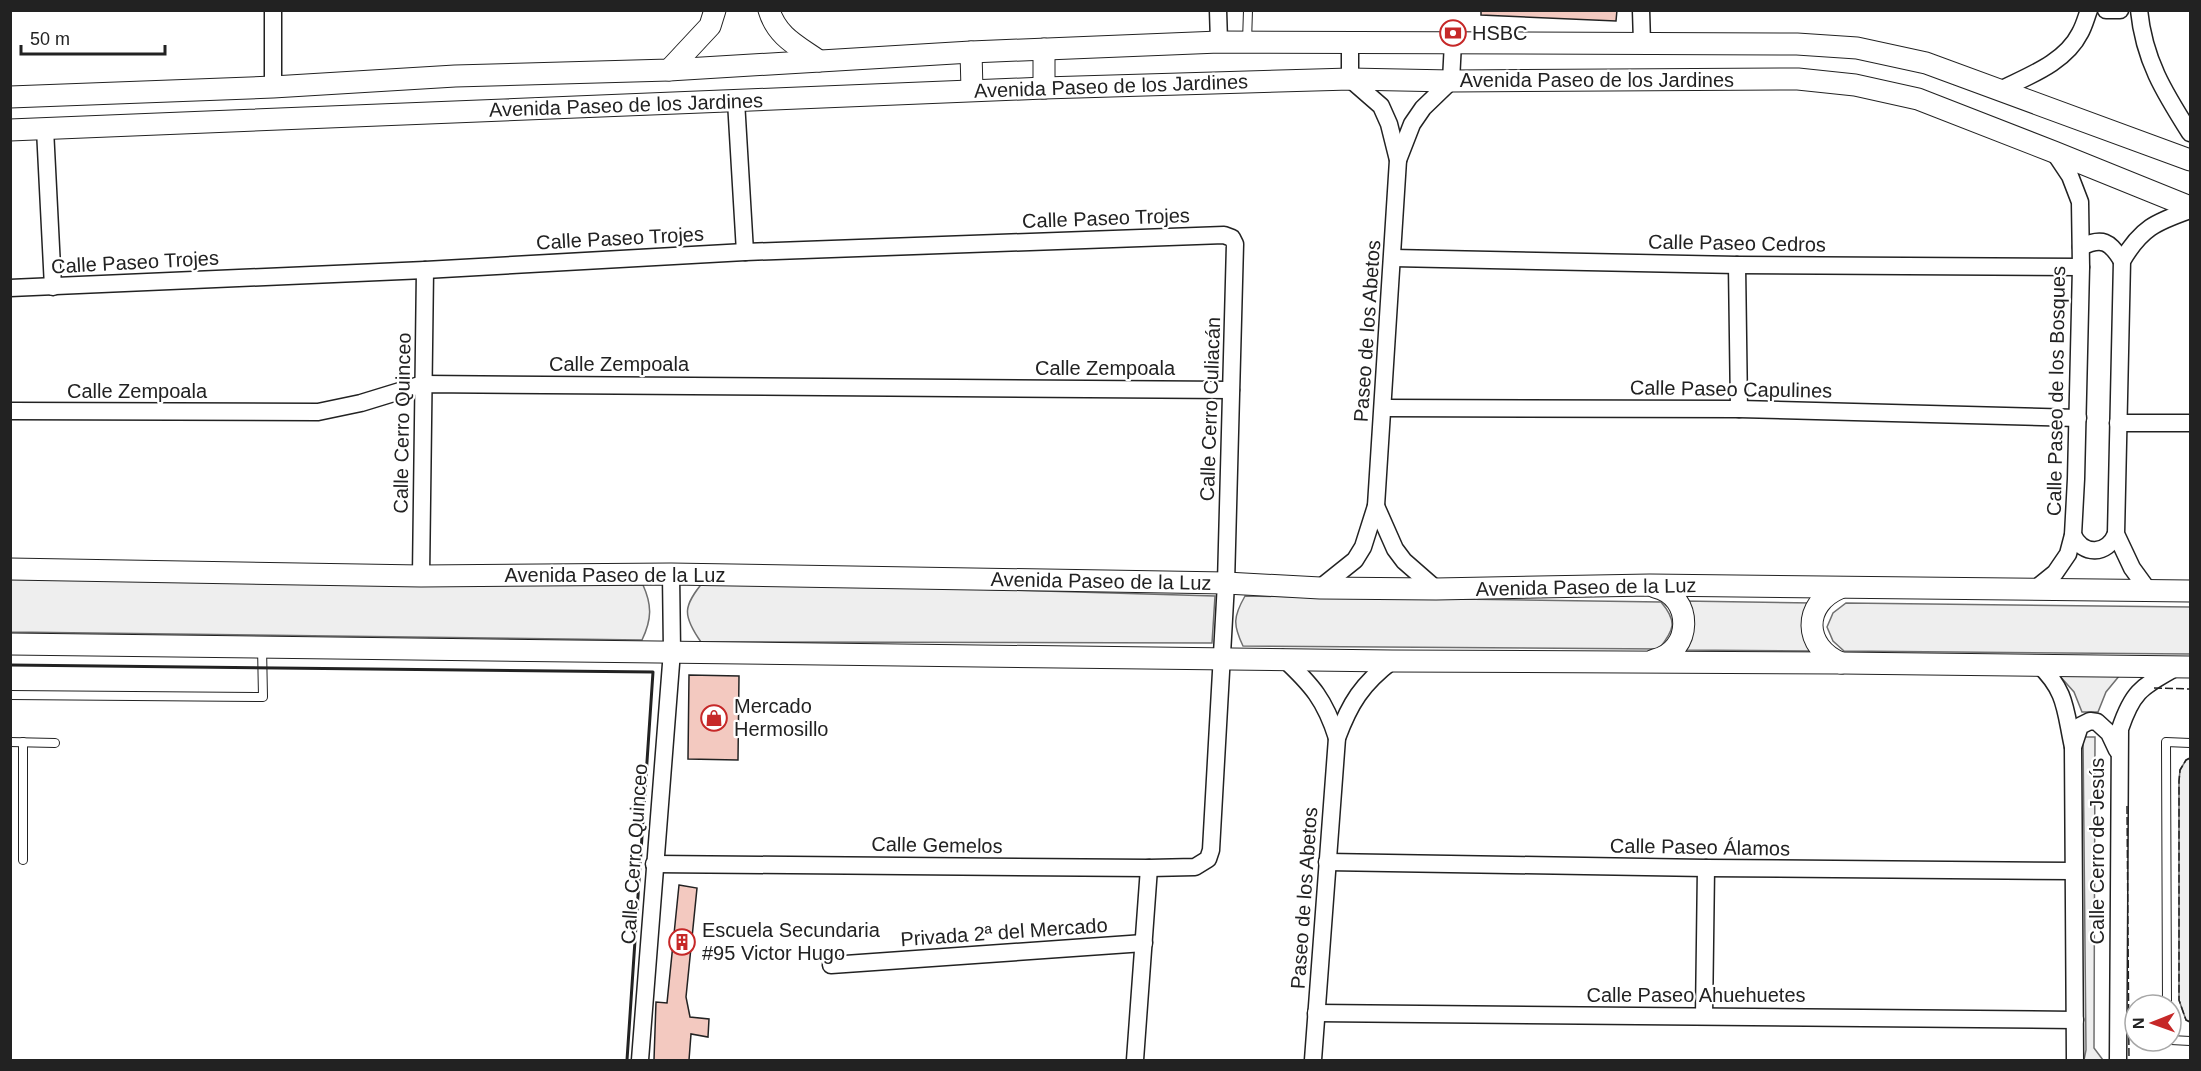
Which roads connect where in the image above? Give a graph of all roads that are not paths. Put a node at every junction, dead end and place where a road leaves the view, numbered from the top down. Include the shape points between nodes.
1 (273, 10) edge
2 (715, 10) edge
3 (769, 10) edge
4 (1218, 10) edge
5 (1248, 10) edge
6 (1641, 10) edge
7 (2089, 10) edge
8 (2106, 10) edge
9 (2120, 10) edge
10 (2139, 10) edge
11 (1219, 42) junction
12 (1247, 42) junction
13 (1350, 42) junction
14 (1453, 42) junction
15 (1641, 43) junction
16 (1044, 49) junction
17 (970, 52) junction
18 (819, 61) junction
19 (669, 70) junction
20 (534, 75) junction
21 (455, 76) junction
22 (1350, 80) junction
23 (1451, 81) junction
24 (273, 87) junction
25 (1044, 88) junction
26 (972, 90) junction
27 (2000, 90) junction
28 (10, 97) edge
29 (736, 101) junction
30 (534, 108) junction
31 (456, 111) junction
32 (45, 129) junction
33 (10, 130) edge
34 (2190, 133) edge
35 (2055, 152) junction
36 (1398, 159) junction
37 (2190, 160) edge
38 (2190, 209) edge
39 (1232, 238) joint
40 (2081, 247) junction
41 (744, 252) junction
42 (1393, 258) junction
43 (2122, 261) junction
44 (1737, 265) junction
45 (2081, 267) junction
46 (425, 270) junction
47 (53, 286) junction
48 (10, 288) edge
49 (423, 384) junction
50 (1231, 390) junction
51 (1383, 408) junction
52 (1739, 409) junction
53 (10, 411) edge
54 (2078, 418) junction
55 (2118, 423) junction
56 (2190, 423) edge
57 (1376, 506) junction
58 (2116, 534) junction
59 (2073, 535) junction
60 (10, 569) edge
61 (671, 574) junction
62 (422, 576) junction
63 (1226, 583) junction
64 (1650, 585) junction
65 (1320, 588) junction
66 (1840, 588) junction
67 (1436, 589) junction
68 (2035, 589) junction
69 (2148, 590) junction
70 (2190, 591) edge
71 (10, 644) edge
72 (262, 647) junction
73 (672, 651) junction
74 (1222, 658) junction
75 (1283, 658) junction
76 (1392, 661) junction
77 (1650, 661) junction
78 (1840, 663) junction
79 (2038, 664) junction
80 (2184, 667) edge
81 (10, 695) edge
82 (1337, 738) junction
83 (10, 742) edge
84 (23, 742) junction
85 (55, 743) dead end
86 (2190, 743) edge
87 (2073, 747) junction
88 (2119, 754) junction
89 (23, 860) dead end
90 (1327, 862) junction
91 (654, 864) junction
92 (1149, 868) junction
93 (1706, 868) junction
94 (2073, 871) junction
95 (1144, 944) junction
96 (831, 964) dead end
97 (2167, 993) edge
98 (1316, 1013) junction
99 (1704, 1016) junction
100 (2075, 1020) junction
101 (640, 1060) edge
102 (1135, 1060) edge
103 (1313, 1060) edge
104 (2074, 1060) edge
105 (2118, 1060) edge

1 - 24 street
2 - 19 street via 710,26
3 - 18 street via 773,24
4 - 11 street
5 - 12 lane
6 - 15 street
7 - 27 street via 2080,35 2061,55 2041,70
8 - 9 street
10 - 34 street via 2149,60
11 - 12 street, Avenida Paseo de los Jardines
11 - 16 street, Avenida Paseo de los Jardines
12 - 13 street, Avenida Paseo de los Jardines
13 - 14 street, Avenida Paseo de los Jardines
13 - 22 street
14 - 15 street, Avenida Paseo de los Jardines
14 - 23 street
15 - 27 street, Avenida Paseo de los Jardines via 1857,48 1926,63
16 - 17 street, Avenida Paseo de los Jardines
16 - 25 street
17 - 18 street, Avenida Paseo de los Jardines
17 - 26 street
18 - 19 street, Avenida Paseo de los Jardines
19 - 20 street, Avenida Paseo de los Jardines
20 - 21 street, Avenida Paseo de los Jardines
20 - 30 street
21 - 24 street, Avenida Paseo de los Jardines
21 - 31 street
22 - 23 street, Avenida Paseo de los Jardines
22 - 25 street, Avenida Paseo de los Jardines
22 - 36 street, Paseo de los Abetos via 1381,106
23 - 35 street, Avenida Paseo de los Jardines via 1798,79 1855,85 1917,99
23 - 36 street, Paseo de los Abetos via 1412,124
24 - 28 street, Avenida Paseo de los Jardines
25 - 26 street, Avenida Paseo de los Jardines
26 - 29 street, Avenida Paseo de los Jardines
27 - 37 street, Avenida Paseo de los Jardines
29 - 30 street, Avenida Paseo de los Jardines
29 - 41 street
30 - 31 street, Avenida Paseo de los Jardines
31 - 32 street, Avenida Paseo de los Jardines
32 - 33 street, Avenida Paseo de los Jardines
32 - 47 street
35 - 38 street, Avenida Paseo de los Jardines
35 - 40 street, Calle Paseo de los Bosques via 2080,202
36 - 42 street, Paseo de los Abetos
38 - 43 street via 2157,222 2134,241
39 - 41 street, Calle Paseo Trojes via 1224,235
39 - 50 street, Calle Cerro Culiacán via 1235,244
40 - 43 street, Calle Paseo de los Bosques via 2106,242
40 - 45 street, Calle Paseo de los Bosques
41 - 46 street, Calle Paseo Trojes
42 - 44 street, Calle Paseo Cedros
42 - 51 street, Paseo de los Abetos
43 - 55 street
44 - 45 street, Calle Paseo Cedros
44 - 52 street
45 - 54 street, Calle Paseo de los Bosques
46 - 47 street, Calle Paseo Trojes
46 - 49 street, Calle Cerro Quinceo
47 - 48 street, Calle Paseo Trojes
49 - 50 street, Calle Zempoala
49 - 53 street, Calle Zempoala via 318,412
49 - 62 street, Calle Cerro Quinceo
50 - 63 street, Calle Cerro Culiacán
51 - 52 street, Calle Paseo Capulines
51 - 57 street, Paseo de los Abetos
52 - 54 street, Calle Paseo Capulines
54 - 59 street, Calle Paseo de los Bosques
55 - 56 street
55 - 58 street
57 - 65 street, Paseo de los Abetos via 1363,547 1354,560
57 - 67 street, Paseo de los Abetos via 1395,549
58 - 59 street, Calle Paseo de los Bosques via 2109,546 2096,551 2082,547
58 - 69 street
59 - 68 street, Calle Paseo de los Bosques via 2068,554 2055,573
60 - 62 street, Avenida Paseo de la Luz
61 - 62 street, Avenida Paseo de la Luz
61 - 63 street, Avenida Paseo de la Luz
61 - 73 street, Calle Cerro Quinceo
63 - 65 street, Avenida Paseo de la Luz
63 - 74 street, Calle Cerro Culiacán
64 - 66 street, Avenida Paseo de la Luz
64 - 67 street, Avenida Paseo de la Luz
64 - 77 street via 1674,597 1685,622 1675,649
65 - 67 street, Avenida Paseo de la Luz
66 - 68 street, Avenida Paseo de la Luz
66 - 78 street via 1830,592 1816,607 1812,627 1824,653
68 - 69 street, Avenida Paseo de la Luz
69 - 70 street, Avenida Paseo de la Luz
71 - 72 street
72 - 73 street
72 - 81 lane via 263,697
73 - 74 street
73 - 91 street, Calle Cerro Quinceo
74 - 75 street
74 - 92 street, Calle Gemelos via 1208,859 1195,867
75 - 76 street
75 - 82 street, Paseo de los Abetos via 1319,695
76 - 77 street
76 - 82 street, Paseo de los Abetos via 1355,697
77 - 78 street
78 - 79 street
79 - 80 street
79 - 87 street, Calle Cerro de Jesús via 2052,677 2063,697
80 - 88 street, Calle Cerro de Jesús via 2145,686 2129,704 2120,729
82 - 90 street, Paseo de los Abetos
83 - 84 lane
84 - 85 lane
84 - 89 lane
86 - 97 lane via 2166,742
87 - 88 street via 2080,726 2097,722 2109,734
87 - 94 street, Calle Cerro de Jesús
88 - 105 street, Calle Cerro de Jesús
90 - 93 street, Calle Paseo Álamos
90 - 98 street, Paseo de los Abetos
91 - 92 street, Calle Gemelos
91 - 101 street, Calle Cerro Quinceo
92 - 95 street
93 - 94 street, Calle Paseo Álamos
93 - 99 street
94 - 100 street, Calle Cerro de Jesús
95 - 96 street, Privada 2ª del Mercado
95 - 102 street
98 - 99 street, Calle Paseo Ahuehuetes
98 - 103 street, Paseo de los Abetos
99 - 100 street, Calle Paseo Ahuehuetes
100 - 104 street, Calle Cerro de Jesús

